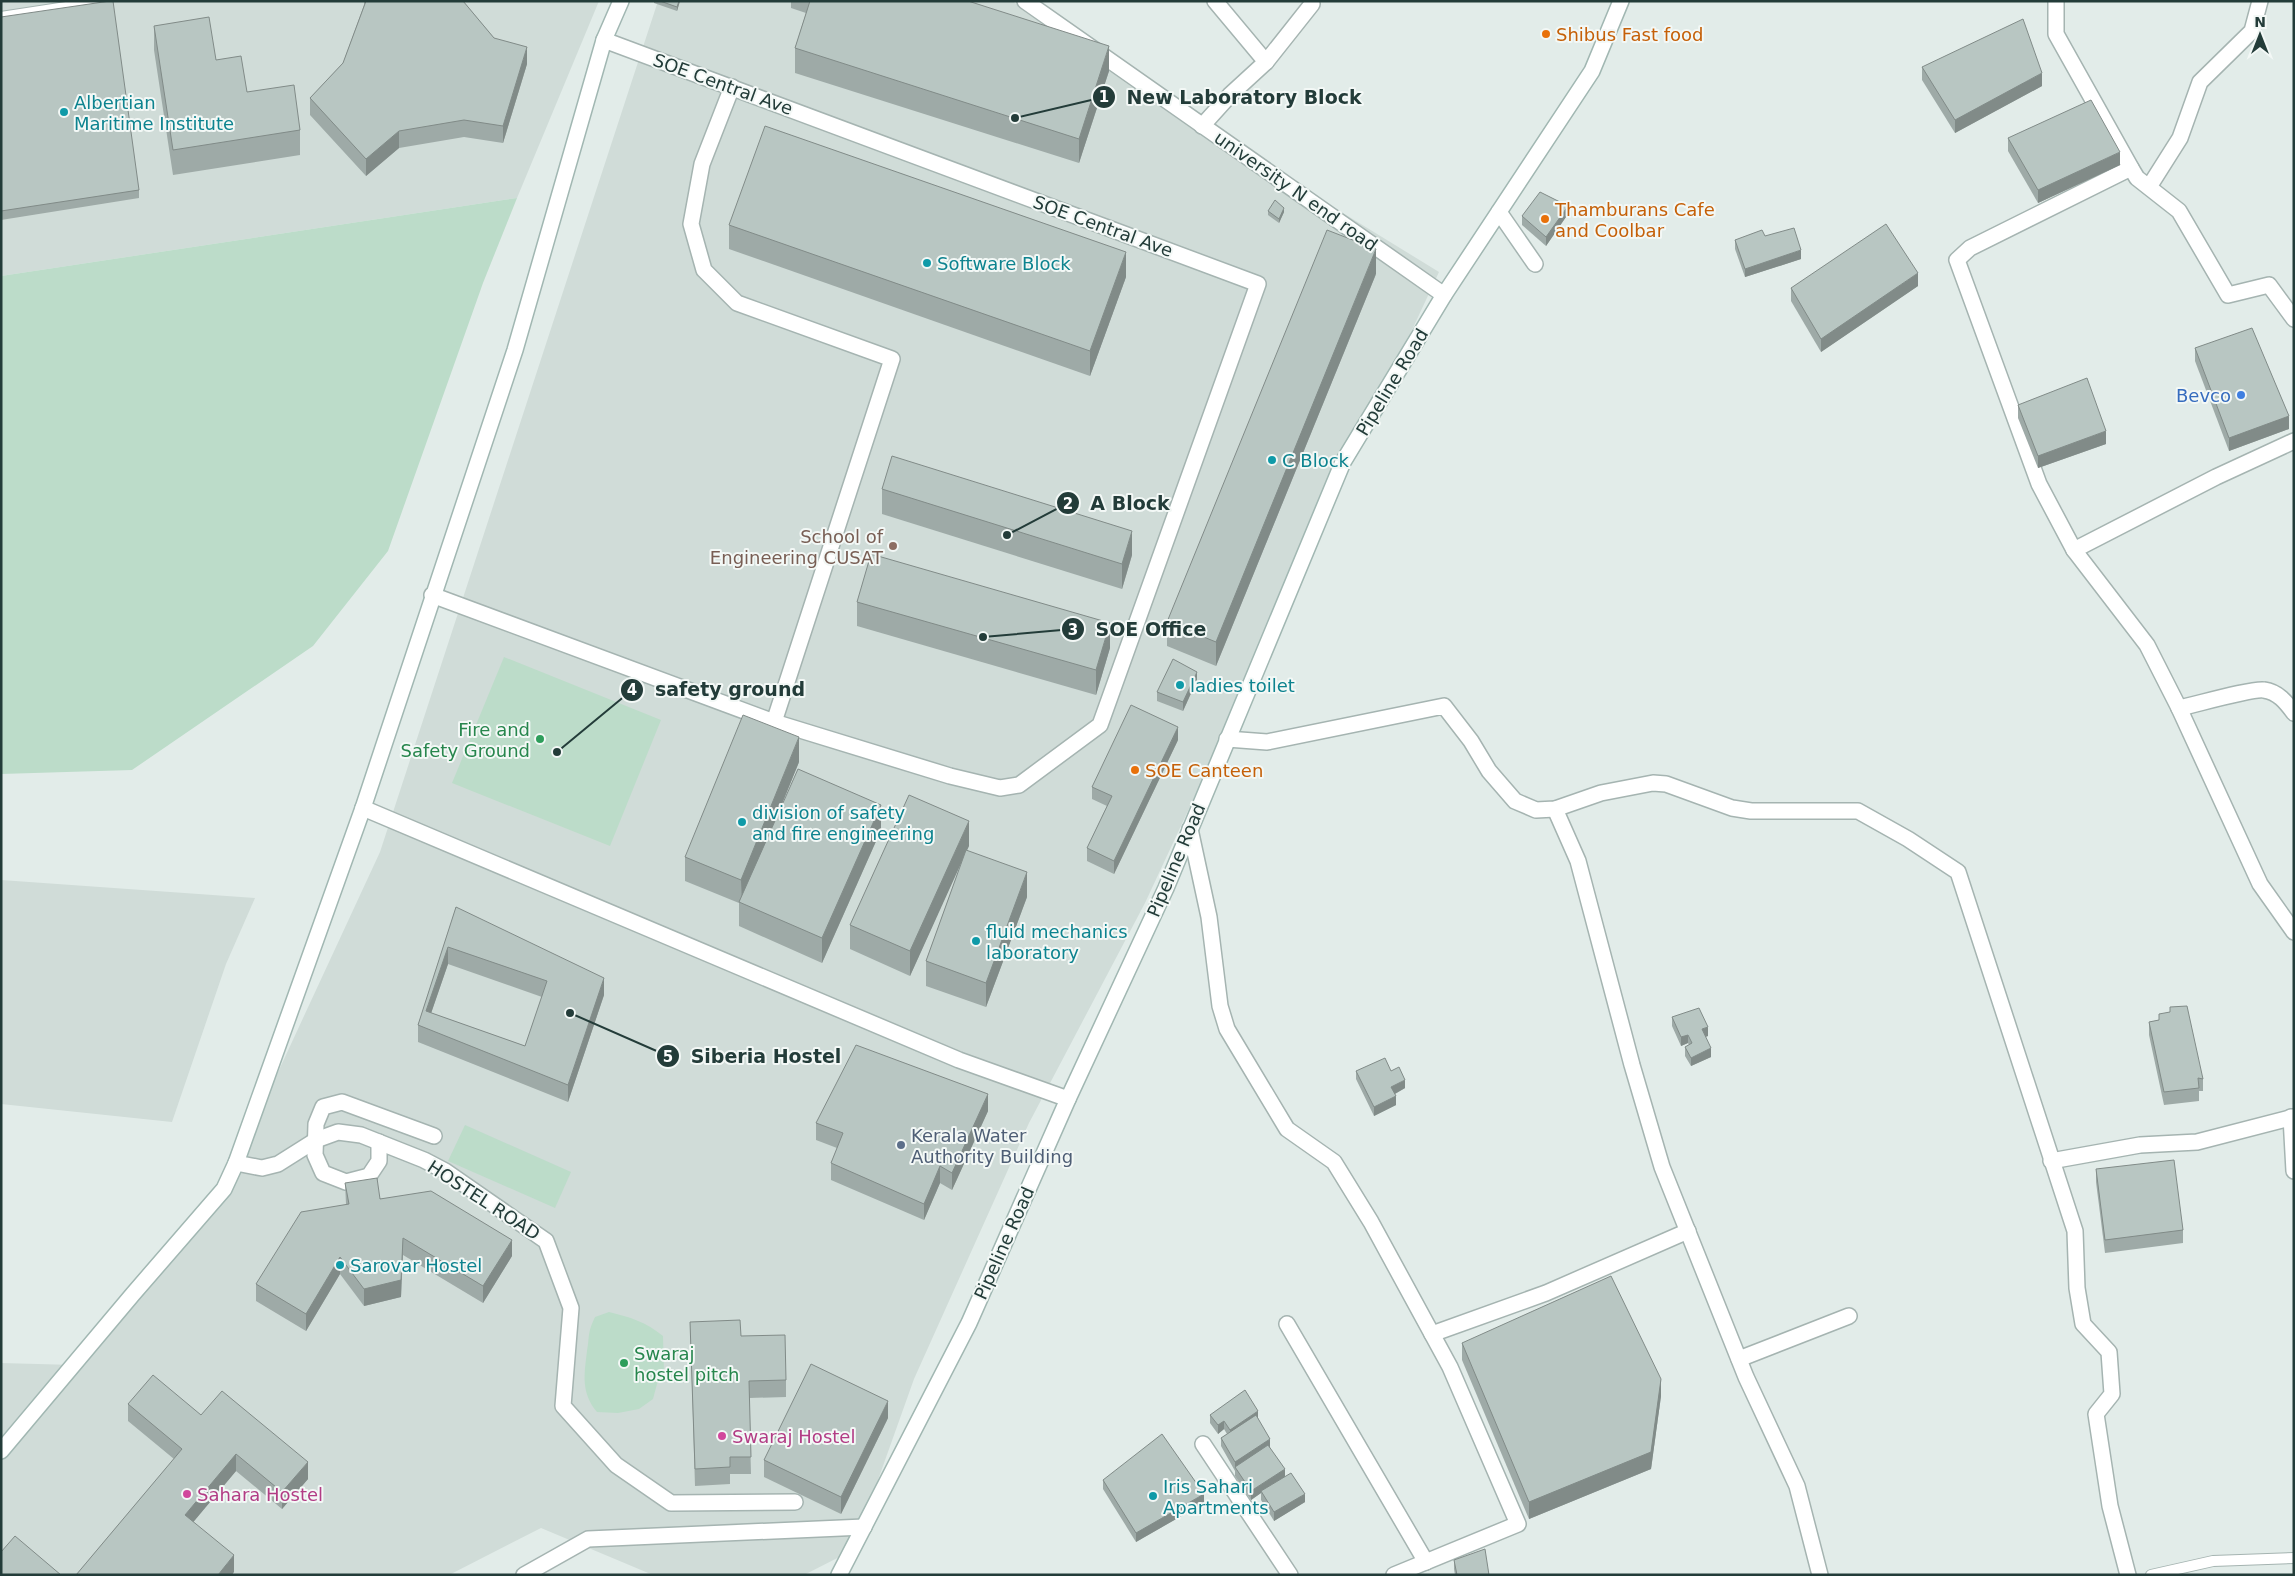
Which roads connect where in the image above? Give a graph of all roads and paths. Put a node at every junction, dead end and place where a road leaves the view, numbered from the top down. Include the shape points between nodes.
1 (105, 1) edge
2 (621, 1) edge
3 (1025, 1) edge
4 (1215, 1) edge
5 (1621, 1) edge
6 (2056, 1) edge
7 (2260, 1) edge
8 (1312, 4) dead end
9 (1, 17) edge
10 (604, 40) junction
11 (1266, 62) junction
12 (732, 87) junction
13 (1202, 126) junction
14 (2131, 168) junction
15 (2148, 187) junction
16 (1499, 212) junction
17 (1535, 264) dead end
18 (1444, 295) junction
19 (2294, 319) edge
20 (2294, 441) edge
21 (2074, 550) junction
22 (432, 596) junction
23 (2179, 708) junction
24 (2294, 713) edge
25 (774, 722) junction
26 (1226, 739) junction
27 (363, 808) junction
28 (1555, 809) junction
29 (1190, 829) junction
30 (2294, 932) edge
31 (1068, 1099) junction
32 (2292, 1117) edge
33 (434, 1136) dead end
34 (316, 1140) junction
35 (379, 1142) junction
36 (2051, 1161) junction
37 (236, 1163) junction
38 (2294, 1171) edge
39 (1688, 1232) junction
40 (1849, 1316) dead end
41 (1287, 1324) dead end
42 (1432, 1334) junction
43 (1739, 1359) junction
44 (1203, 1444) dead end
45 (1, 1451) edge
46 (795, 1502) dead end
47 (864, 1526) junction
48 (2294, 1558) edge
49 (1426, 1562) junction
50 (524, 1575) edge
51 (839, 1575) edge
52 (1290, 1575) edge
53 (1394, 1575) edge
54 (1820, 1575) edge
55 (2128, 1575) edge
56 (2152, 1575) edge

1 - 9 lane
2 - 10 street
3 - 13 street, university N end road
4 - 11 street
5 - 16 street, Pipeline Road via 1592,72
6 - 14 street via 2056,34
7 - 15 street via 2252,31 2200,82 2180,138
8 - 11 street
10 - 12 street, SOE Central Ave
10 - 22 street via 515,350
11 - 13 street
12 - 25 street via 702,164 691,224 704,270 737,303 892,359
12 - 25 street, SOE Central Ave via 1258,284 1100,725 1019,785 1000,788
13 - 18 street, university N end road
14 - 15 street
14 - 21 street via 1970,248 1956,260 2039,484
15 - 19 street via 2179,212 2228,296 2269,285
16 - 17 street
16 - 18 street, Pipeline Road
18 - 26 street, Pipeline Road via 1343,462
20 - 21 street
21 - 23 street via 2147,645
22 - 25 street
22 - 27 street
23 - 24 street via 2262,689 2276,694
23 - 30 street via 2260,884
26 - 28 street via 1267,742 1444,706 1489,771 1515,801 1536,810
26 - 29 street, Pipeline Road
27 - 31 street via 959,1060
27 - 37 street
28 - 36 street via 1601,793 1653,783 1666,784 1751,812 1858,812 1908,839 1958,872
28 - 39 street via 1578,861 1662,1167
29 - 31 street, Pipeline Road
29 - 42 street via 1209,917 1226,1029 1287,1129 1334,1162
31 - 47 street, Pipeline Road via 968,1323
32 - 36 street via 2196,1142 2140,1145
32 - 38 street
33 - 34 street via 342,1102 323,1107 316,1124
34 - 35 street, HOSTEL ROAD via 338,1132 361,1135
34 - 35 street via 315,1155 323,1173 346,1182 369,1176 379,1162
34 - 37 street, HOSTEL ROAD via 278,1164 262,1168
35 - 46 street, HOSTEL ROAD via 446,1171 546,1241 572,1308 563,1406 616,1465 671,1503
36 - 55 street via 2075,1231 2076,1288 2083,1324 2109,1352 2112,1394 2096,1414 2110,1506
37 - 45 street via 224,1190
39 - 42 street via 1546,1294
39 - 43 street
40 - 43 street
41 - 49 street
42 - 49 street via 1450,1367 1518,1524
43 - 54 street via 1797,1486
44 - 52 street
47 - 50 street via 588,1539
47 - 51 street, Pipeline Road
48 - 56 lane via 2213,1561
49 - 53 street

